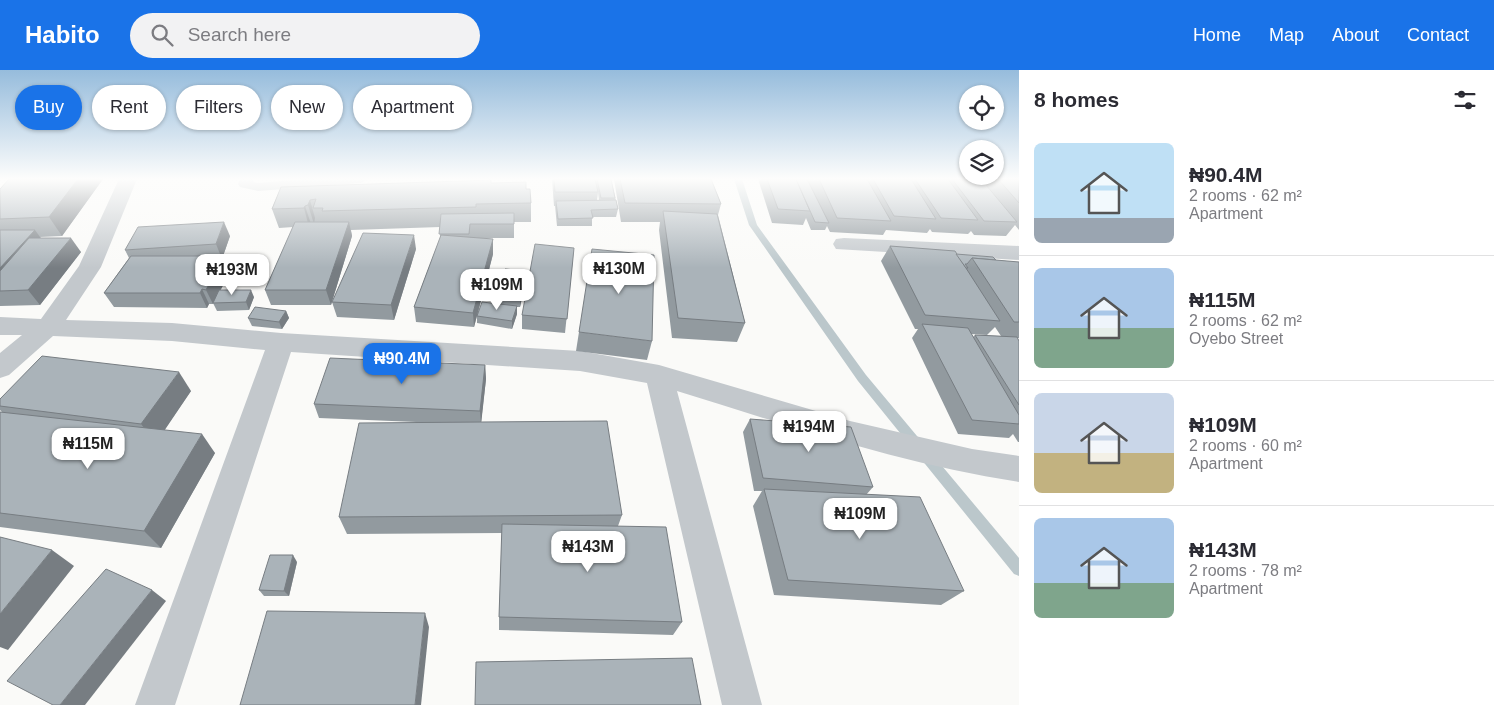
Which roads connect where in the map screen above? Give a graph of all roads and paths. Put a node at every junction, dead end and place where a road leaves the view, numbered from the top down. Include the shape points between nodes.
1 (115, 209) edge
2 (844, 244) dead end
3 (1019, 254) edge
4 (0, 326) edge
5 (48, 327) junction
6 (280, 342) junction
7 (0, 368) edge
8 (658, 375) junction
9 (1019, 469) edge
10 (155, 705) edge
11 (742, 705) edge

1 - 5 street via 90,266
2 - 3 street
4 - 5 street
5 - 6 street via 172,332
5 - 7 street
6 - 8 street via 580,361
6 - 10 street
8 - 9 street via 850,433 972,462
8 - 11 street

